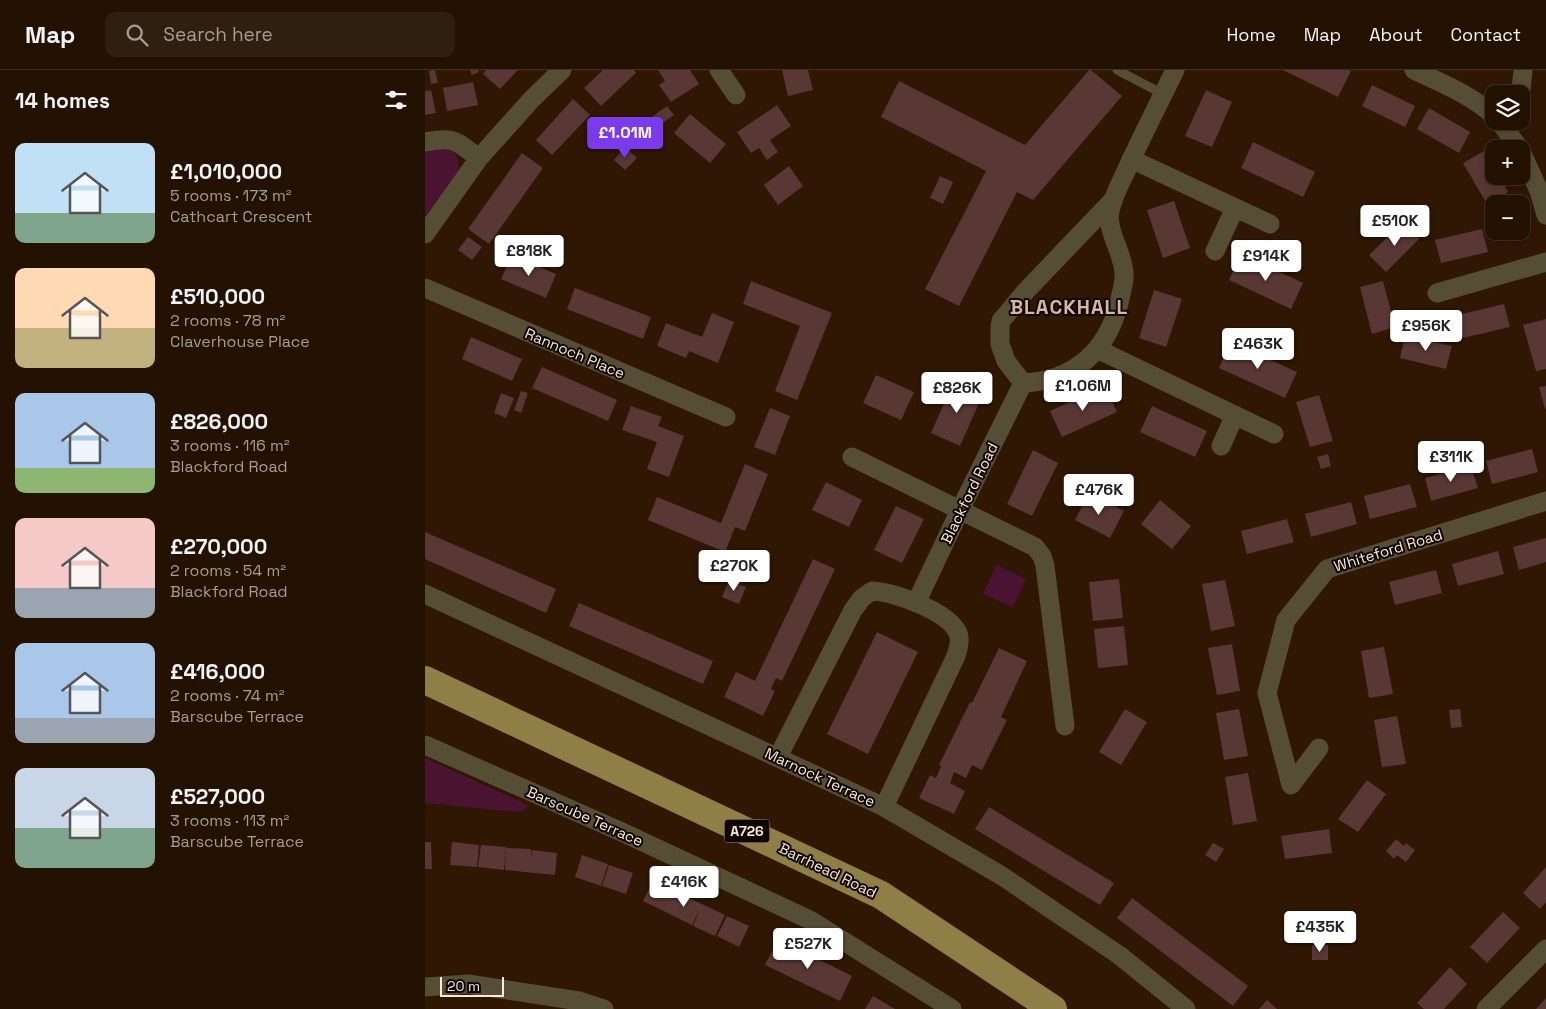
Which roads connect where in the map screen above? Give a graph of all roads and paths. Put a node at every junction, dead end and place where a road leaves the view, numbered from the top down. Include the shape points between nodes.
1 (562, 70) edge
2 (719, 70) edge
3 (1117, 70) edge
4 (1175, 70) edge
5 (1414, 70) edge
6 (1523, 70) edge
7 (1522, 85) edge
8 (1163, 94) junction
9 (736, 95) dead end
10 (1485, 108) edge
11 (1506, 130) edge
12 (1513, 140) edge
13 (425, 142) edge
14 (479, 158) junction
15 (1131, 159) junction
16 (1530, 170) edge
17 (1113, 200) junction
18 (1235, 208) junction
19 (1546, 215) edge
20 (1270, 224) dead end
21 (425, 234) edge
22 (1215, 251) dead end
23 (1546, 262) edge
24 (425, 288) edge
25 (1437, 293) dead end
26 (1097, 349) junction
27 (1023, 383) junction
28 (1235, 415) junction
29 (726, 417) dead end
30 (1274, 434) dead end
31 (1221, 446) dead end
32 (852, 457) dead end
33 (1546, 501) edge
34 (960, 510) junction
35 (425, 594) edge
36 (916, 603) junction
37 (425, 680) edge
38 (1065, 726) dead end
39 (1319, 748) dead end
40 (427, 752) edge
41 (778, 757) junction
42 (884, 807) junction
43 (1546, 949) edge
44 (425, 987) edge
45 (604, 1009) edge
46 (952, 1009) edge
47 (1053, 1009) edge
48 (1187, 1009) edge
49 (1486, 1009) edge

1 - 14 street
2 - 9 street
3 - 8 lane
4 - 8 street
5 - 10 street
6 - 7 street
8 - 15 street
11 - 12 street
13 - 14 street via 449,139
14 - 21 street
15 - 17 street
15 - 18 street
16 - 19 street
17 - 26 street via 1109,222 1124,273 1117,313
17 - 27 street via 1001,321 1000,344 1006,361
18 - 20 street
18 - 22 street
23 - 25 street
24 - 29 street, Rannoch Place
26 - 27 street via 1067,373 1039,382
26 - 28 street
27 - 34 street, Blackford Road
28 - 30 street
28 - 31 street
32 - 34 street
33 - 39 street, Whiteford Road via 1327,569 1286,620 1267,693 1291,785
34 - 36 street, Blackford Road
34 - 38 street via 1035,547 1042,556
35 - 41 street, Marnock Terrace
36 - 41 street via 885,591 872,590 862,598
36 - 42 street via 951,624 959,634 959,646
37 - 47 main road, Barrhead Road / A726 via 881,895
40 - 46 street, Barscube Terrace via 625,833 810,920
41 - 42 street, Marnock Terrace
42 - 48 street, Marnock Terrace via 1002,876 1119,955
43 - 49 street
44 - 45 street via 469,984 579,1001

